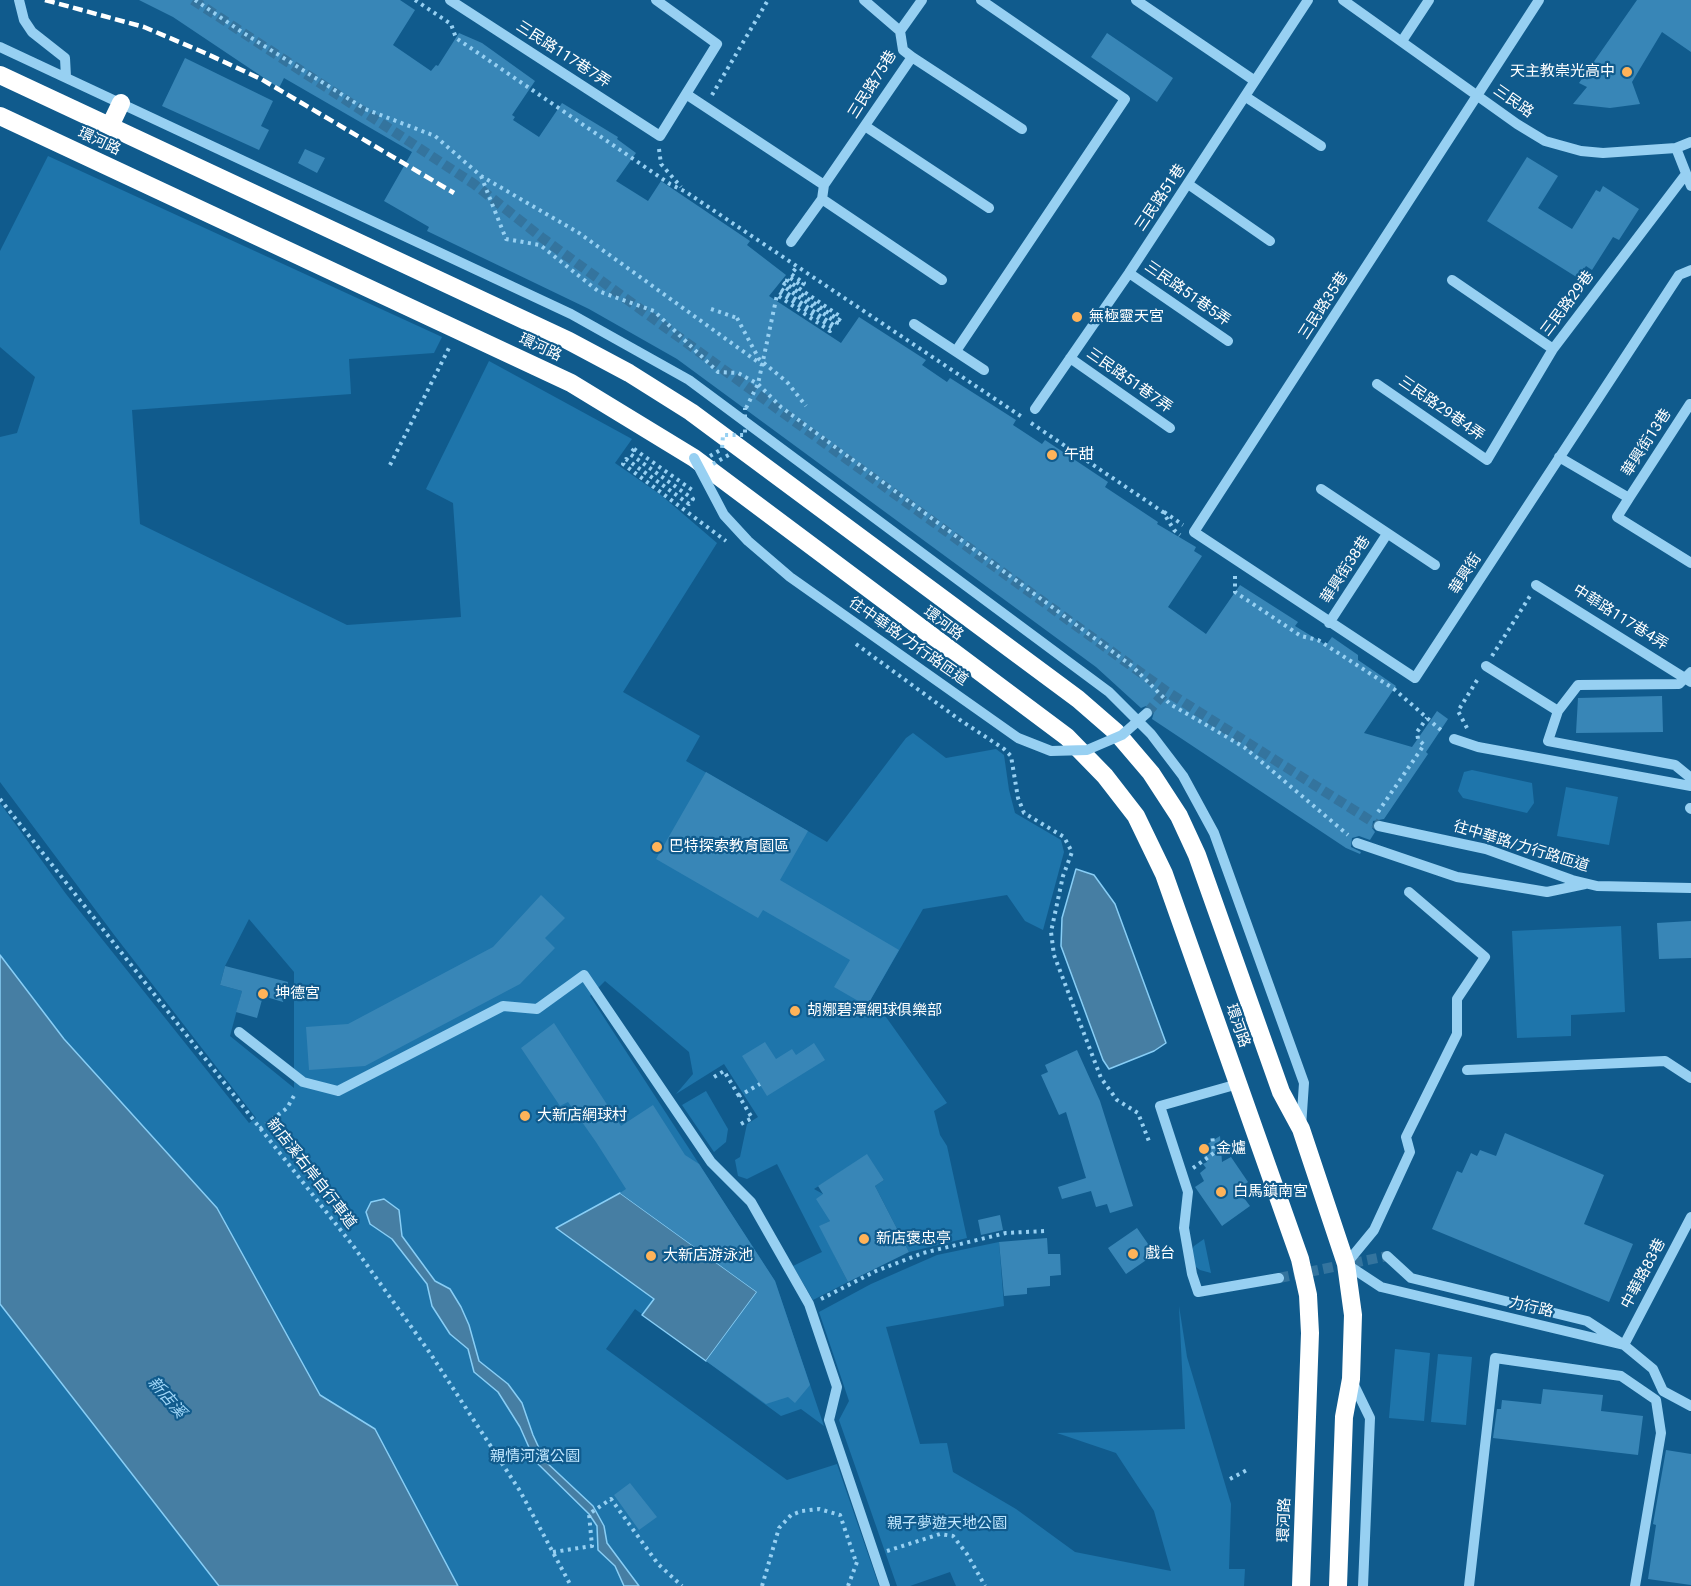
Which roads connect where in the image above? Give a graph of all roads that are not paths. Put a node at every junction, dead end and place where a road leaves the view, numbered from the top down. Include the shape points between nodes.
1 (19, 0) edge
2 (450, 0) edge
3 (656, 0) edge
4 (864, 0) edge
5 (922, 0) edge
6 (981, 0) edge
7 (1136, 0) edge
8 (1308, 0) edge
9 (1343, 0) edge
10 (1429, 0) edge
11 (1539, 0) edge
12 (900, 32) junction
13 (1402, 41) junction
14 (0, 47) edge
15 (912, 57) junction
16 (0, 75) edge
17 (66, 77) junction
18 (1255, 81) junction
19 (687, 94) junction
20 (1478, 95) junction
21 (1246, 97) junction
22 (121, 103) junction
23 (0, 116) edge
24 (110, 126) junction
25 (865, 126) junction
26 (1022, 129) dead end
27 (1691, 142) edge
28 (1321, 146) dead end
29 (1676, 148) junction
30 (1686, 174) junction
31 (1188, 184) junction
32 (824, 185) junction
33 (1691, 186) edge
34 (822, 199) junction
35 (988, 208) dead end
36 (1270, 241) dead end
37 (792, 242) dead end
38 (1691, 270) edge
39 (1129, 273) junction
40 (942, 280) dead end
41 (1452, 280) dead end
42 (914, 324) dead end
43 (1228, 341) dead end
44 (1553, 349) junction
45 (956, 351) junction
46 (1070, 358) junction
47 (984, 370) dead end
48 (1377, 384) dead end
49 (1690, 404) edge
50 (1035, 410) dead end
51 (1170, 428) dead end
52 (1559, 457) junction
53 (693, 458) junction
54 (1487, 460) joint
55 (1321, 489) dead end
56 (1629, 498) junction
57 (1194, 532) joint
58 (1388, 534) junction
59 (1691, 563) edge
60 (1435, 565) dead end
61 (1536, 585) road end
62 (1329, 623) junction
63 (1486, 666) road end
64 (1690, 677) edge
65 (1558, 711) junction
66 (1147, 713) tunnel mouth
67 (1454, 739) road end
68 (1691, 778) edge
69 (1691, 786) edge
70 (1379, 826) tunnel mouth
71 (1357, 843) road end
72 (1586, 884) junction
73 (1690, 887) edge
74 (1409, 892) dead end
75 (239, 1032) dead end
76 (1467, 1070) dead end
77 (1691, 1078) edge
78 (1238, 1084) junction
79 (1301, 1129) junction
80 (1691, 1216) edge
81 (1387, 1256) dead end
82 (1346, 1264) junction
83 (1279, 1278) tunnel mouth
84 (1624, 1345) junction
85 (1351, 1379) junction
86 (1691, 1406) edge
87 (885, 1586) edge
88 (1300, 1586) edge
89 (1338, 1586) edge
90 (1363, 1586) edge
91 (1469, 1586) edge
92 (1635, 1586) edge

1 - 17 street via 24,21 32,32 65,58
2 - 19 street, 三民路117巷7弄 via 660,136
3 - 19 street via 717,44
4 - 12 street
5 - 12 street, 三民路75巷
6 - 45 street via 1125,99
7 - 18 street
8 - 18 street, 三民路51巷
9 - 13 street, 三民路
10 - 13 street
11 - 20 street, 三民路35巷
12 - 15 street, 三民路75巷 via 903,50
13 - 20 street, 三民路
14 - 17 street, 環河路
15 - 25 street, 三民路75巷
15 - 26 street
16 - 24 highway, 環河路
17 - 22 street, 環河路
18 - 21 street, 三民路51巷
19 - 32 street
20 - 29 street, 三民路 via 1545,141 1581,151
20 - 57 street, 三民路35巷
21 - 28 street
21 - 31 street, 三民路51巷
22 - 24 highway
22 - 79 street, 環河路 via 571,314 689,380 1109,692 1151,734 1183,776 1214,833 1304,1083
23 - 53 highway, 環河路 via 571,383
24 - 79 highway, 環河路 via 569,341 629,373 691,412 1078,699 1116,732 1151,773 1179,816 1197,855 1281,1092
25 - 32 street, 三民路75巷
25 - 35 street
27 - 29 street, 三民路
29 - 30 street
30 - 33 street
30 - 44 street, 三民路29巷
31 - 36 street
31 - 39 street, 三民路51巷
32 - 34 street
34 - 37 street
34 - 40 street
38 - 52 street, 華興街 via 1679,275
39 - 43 street, 三民路51巷5弄
39 - 46 street, 三民路51巷
41 - 44 street
42 - 45 street
44 - 54 street, 三民路29巷
45 - 47 street
46 - 50 street, 三民路51巷
46 - 51 street, 三民路51巷7弄
48 - 54 street, 三民路29巷4弄
49 - 56 street, 華興街13巷
52 - 56 street
52 - 62 street, 華興街 via 1415,678
53 - 66 street, 往中華路/力行路匝道, bridge via 724,515 748,541 790,577 1018,738 1051,751 1087,750 1122,735
53 - 78 highway, 環河路 via 1067,737 1105,776 1136,816 1164,874
55 - 58 street, 華興街38巷
56 - 59 street, 華興街13巷 via 1617,517
57 - 62 street, 華興街
58 - 60 street, 華興街38巷
58 - 62 street, 華興街38巷
61 - 64 street, 中華路117巷4弄
63 - 65 street
64 - 65 street via 1679,684 1578,685
65 - 68 street via 1548,741 1675,765
67 - 69 street via 1478,747
70 - 72 street, 往中華路/力行路匝道 via 1486,849
71 - 72 street via 1457,877 1547,892
72 - 73 street, 往中華路/力行路匝道
74 - 82 street via 1485,957 1457,999 1457,1034 1406,1137 1410,1152 1374,1230
75 - 87 street via 303,1082 338,1091 503,1006 537,1009 584,975 711,1162 751,1202 809,1304 837,1387 829,1420
76 - 77 street via 1665,1061
78 - 83 street via 1160,1106 1188,1192 1184,1228 1192,1274 1198,1292
78 - 88 highway, 環河路 via 1300,1259 1308,1295 1310,1333
79 - 82 highway, 環河路
80 - 84 street, 中華路83巷
81 - 84 street via 1411,1278 1587,1321
82 - 84 street, 力行路 via 1381,1287
82 - 85 highway, 環河路 via 1353,1315
84 - 86 street, 力行路 via 1653,1369 1664,1391
85 - 89 highway, 環河路 via 1344,1417
85 - 90 street, 環河路 via 1370,1418
91 - 92 street via 1494,1358 1621,1376 1656,1400 1661,1433

